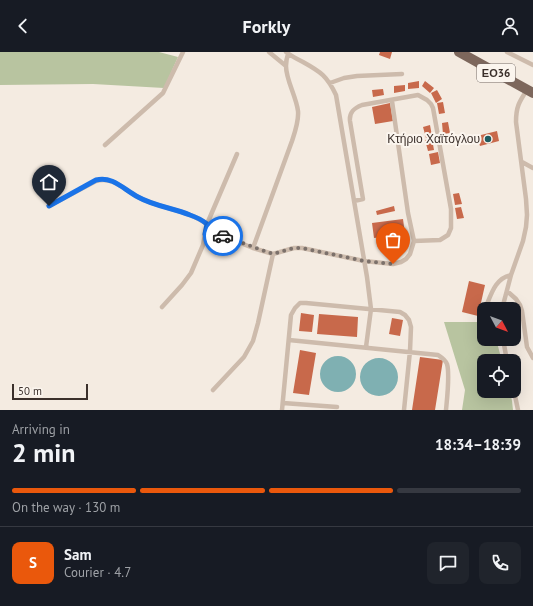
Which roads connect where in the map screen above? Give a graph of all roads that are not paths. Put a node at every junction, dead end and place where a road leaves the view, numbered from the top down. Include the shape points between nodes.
1 (183, 52) edge
2 (269, 52) edge
3 (459, 52) edge
4 (507, 52) edge
5 (287, 53) edge
6 (533, 64) edge
7 (286, 66) junction
8 (402, 74) dead end
9 (330, 83) junction
10 (530, 91) edge
11 (392, 101) junction
12 (353, 138) junction
13 (343, 140) junction
14 (105, 145) dead end
15 (236, 154) dead end
16 (522, 162) junction
17 (533, 168) edge
18 (354, 201) junction
19 (49, 206) dead end
20 (207, 224) junction
21 (205, 234) junction
22 (414, 241) junction
23 (253, 248) junction
24 (273, 254) junction
25 (364, 261) junction
26 (511, 275) junction
27 (506, 291) junction
28 (488, 302) edge
29 (504, 302) edge
30 (162, 307) dead end
31 (371, 309) junction
32 (289, 340) junction
33 (366, 347) junction
34 (410, 351) junction
35 (533, 358) edge
36 (213, 390) dead end
37 (515, 398) edge
38 (283, 403) junction
39 (337, 407) dead end
40 (282, 410) edge
41 (404, 410) edge
42 (446, 410) edge
43 (518, 410) edge

1 - 14 lane via 163,93
2 - 7 lane
3 - 10 main road, ΕΟ36
4 - 6 lane
5 - 7 lane
5 - 9 lane via 323,74
7 - 23 lane via 298,111 296,128
8 - 9 lane via 357,76
9 - 13 lane via 336,96
10 - 16 lane via 519,101 516,111
11 - 12 lane via 356,107 349,116
11 - 22 lane
11 - 22 lane via 418,95 431,104 437,123 451,209 451,228 448,235 440,240
12 - 13 lane
12 - 18 lane via 363,199
13 - 18 lane
15 - 20 lane
16 - 17 lane
16 - 26 lane via 526,227
18 - 25 lane
19 - 20 lane via 102,179 117,183 145,200 190,214
20 - 21 lane
21 - 23 lane via 226,237
21 - 30 lane via 203,245 190,273
22 - 25 lane via 410,254 401,262 393,264
23 - 24 lane
24 - 25 lane via 302,248
24 - 36 lane via 253,341 244,357
25 - 31 lane
26 - 27 lane
26 - 28 lane via 497,283
27 - 29 lane
27 - 35 lane via 520,305 527,347
31 - 32 lane via 300,303 292,315
31 - 33 lane
31 - 34 lane via 400,312 405,315 411,327
32 - 33 lane
32 - 38 lane
33 - 34 lane
34 - 41 lane
34 - 42 lane via 438,354 443,358 448,374
37 - 43 lane
38 - 39 lane
38 - 40 lane

